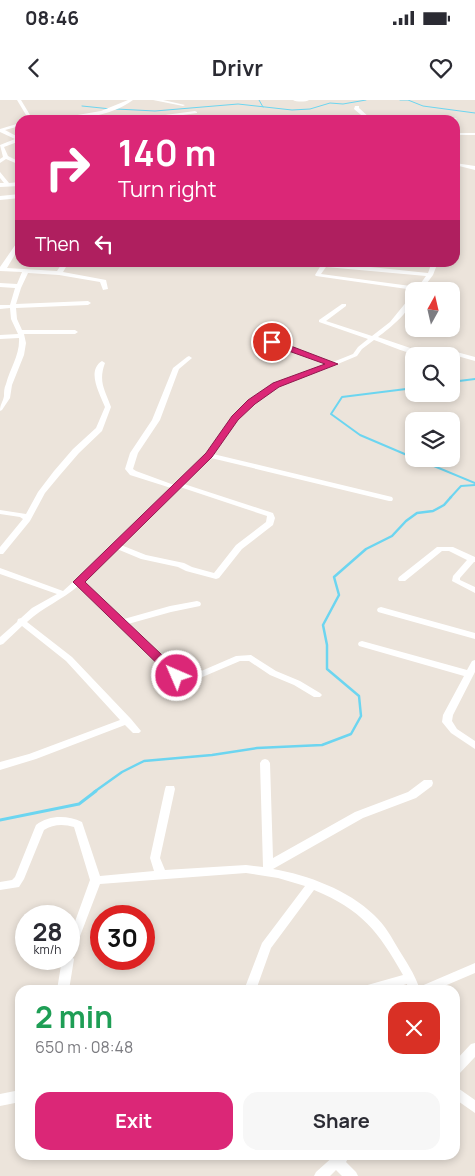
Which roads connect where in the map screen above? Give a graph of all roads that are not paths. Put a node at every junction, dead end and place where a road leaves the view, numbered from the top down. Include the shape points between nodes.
1 (131, 100) edge
2 (155, 100) edge
3 (295, 100) edge
4 (307, 100) edge
5 (22, 101) edge
6 (183, 105) dead end
7 (357, 107) dead end
8 (195, 112) dead end
9 (29, 115) edge
10 (86, 115) edge
11 (174, 115) edge
12 (363, 115) edge
13 (15, 126) edge
14 (0, 130) edge
15 (460, 134) edge
16 (475, 134) edge
17 (15, 137) edge
18 (15, 141) edge
19 (1, 147) edge
20 (6, 157) junction
21 (0, 162) edge
22 (15, 162) edge
23 (460, 165) edge
24 (475, 168) edge
25 (0, 174) edge
26 (15, 184) edge
27 (0, 185) edge
28 (8, 185) junction
29 (15, 196) edge
30 (0, 198) edge
31 (15, 248) edge
32 (63, 267) edge
33 (323, 267) edge
34 (354, 267) edge
35 (433, 267) edge
36 (2, 269) edge
37 (26, 271) junction
38 (59, 273) junction
39 (430, 275) junction
40 (425, 282) edge
41 (0, 285) edge
42 (19, 286) junction
43 (405, 288) edge
44 (105, 289) dead end
45 (88, 303) dead end
46 (344, 305) dead end
47 (14, 306) junction
48 (0, 307) edge
49 (405, 307) edge
50 (75, 332) dead end
51 (22, 334) junction
52 (0, 337) edge
53 (373, 338) junction
54 (272, 342) dead end
55 (189, 358) dead end
56 (475, 359) edge
57 (102, 364) dead end
58 (334, 364) junction
59 (3, 392) edge
60 (0, 409) edge
61 (209, 455) junction
62 (176, 486) junction
63 (389, 499) dead end
64 (0, 512) edge
65 (27, 518) junction
66 (115, 546) junction
67 (0, 552) edge
68 (474, 560) edge
69 (0, 571) edge
70 (402, 579) dead end
71 (79, 582) junction
72 (475, 590) edge
73 (64, 594) junction
74 (197, 604) dead end
75 (380, 610) dead end
76 (21, 621) junction
77 (121, 622) junction
78 (475, 636) edge
79 (0, 642) edge
80 (362, 644) dead end
81 (473, 669) edge
82 (317, 694) dead end
83 (128, 721) junction
84 (136, 731) dead end
85 (475, 746) edge
86 (265, 763) dead end
87 (0, 766) edge
88 (428, 783) dead end
89 (170, 789) dead end
90 (268, 868) junction
91 (160, 875) junction
92 (96, 881) junction
93 (312, 884) junction
94 (0, 886) edge
95 (80, 924) edge
96 (475, 968) edge
97 (66, 970) edge
98 (411, 978) junction
99 (64, 985) edge
100 (252, 985) edge
101 (386, 985) edge
102 (413, 985) edge
103 (435, 985) edge
104 (475, 1048) edge
105 (460, 1064) edge
106 (460, 1096) edge
107 (15, 1097) edge
108 (0, 1100) edge
109 (475, 1107) edge
110 (338, 1160) edge
111 (341, 1160) edge
112 (321, 1176) edge
113 (351, 1176) edge

1 - 10 street via 100,113
2 - 6 street
3 - 4 street
5 - 9 street
7 - 12 street
8 - 11 street
13 - 14 street
14 - 17 street
15 - 16 street
18 - 19 street
19 - 20 street
20 - 21 street
20 - 22 street
23 - 24 street
25 - 28 street
26 - 28 street
27 - 28 street
29 - 30 street
31 - 36 street
32 - 38 street
33 - 43 street via 318,275
34 - 39 street
35 - 39 street
36 - 37 street
37 - 38 street
37 - 42 street
38 - 44 street via 104,281
39 - 40 street
41 - 42 street
42 - 47 street
45 - 47 street
46 - 53 street via 321,321
47 - 48 street
47 - 51 street via 14,318
49 - 53 street
50 - 51 street
51 - 52 street
51 - 59 street via 20,360
53 - 56 street via 429,356 442,350
53 - 58 street via 356,354
54 - 58 street
55 - 62 street via 176,368 156,420 134,453 129,469
57 - 65 street via 97,374 98,384 108,407 99,429 57,473
58 - 61 street via 267,390 235,418
59 - 60 street via 7,398
61 - 62 street
61 - 63 street
62 - 66 street
62 - 66 street via 272,518 239,547 216,576
64 - 65 street
65 - 67 street
66 - 71 street
68 - 70 street via 450,549 440,549
68 - 72 street via 456,581
69 - 73 street
71 - 73 street
71 - 77 street
73 - 76 street
74 - 77 street
75 - 78 street
76 - 79 street
76 - 83 street via 60,651
77 - 82 street via 181,678 193,678 238,658 251,658
80 - 81 street
81 - 85 street via 446,722
83 - 84 street
83 - 87 street via 47,753
86 - 90 street
88 - 90 street via 412,795 359,815
89 - 91 street via 155,858
90 - 91 street
90 - 93 street
91 - 92 street
92 - 94 street via 78,825 62,822 44,824 40,828 18,879 14,884
92 - 95 street
93 - 98 street via 370,918
93 - 100 street via 272,935
96 - 103 street
97 - 99 street
98 - 101 street
98 - 102 street
104 - 105 street
106 - 109 street
107 - 108 street
110 - 112 street
111 - 113 street

